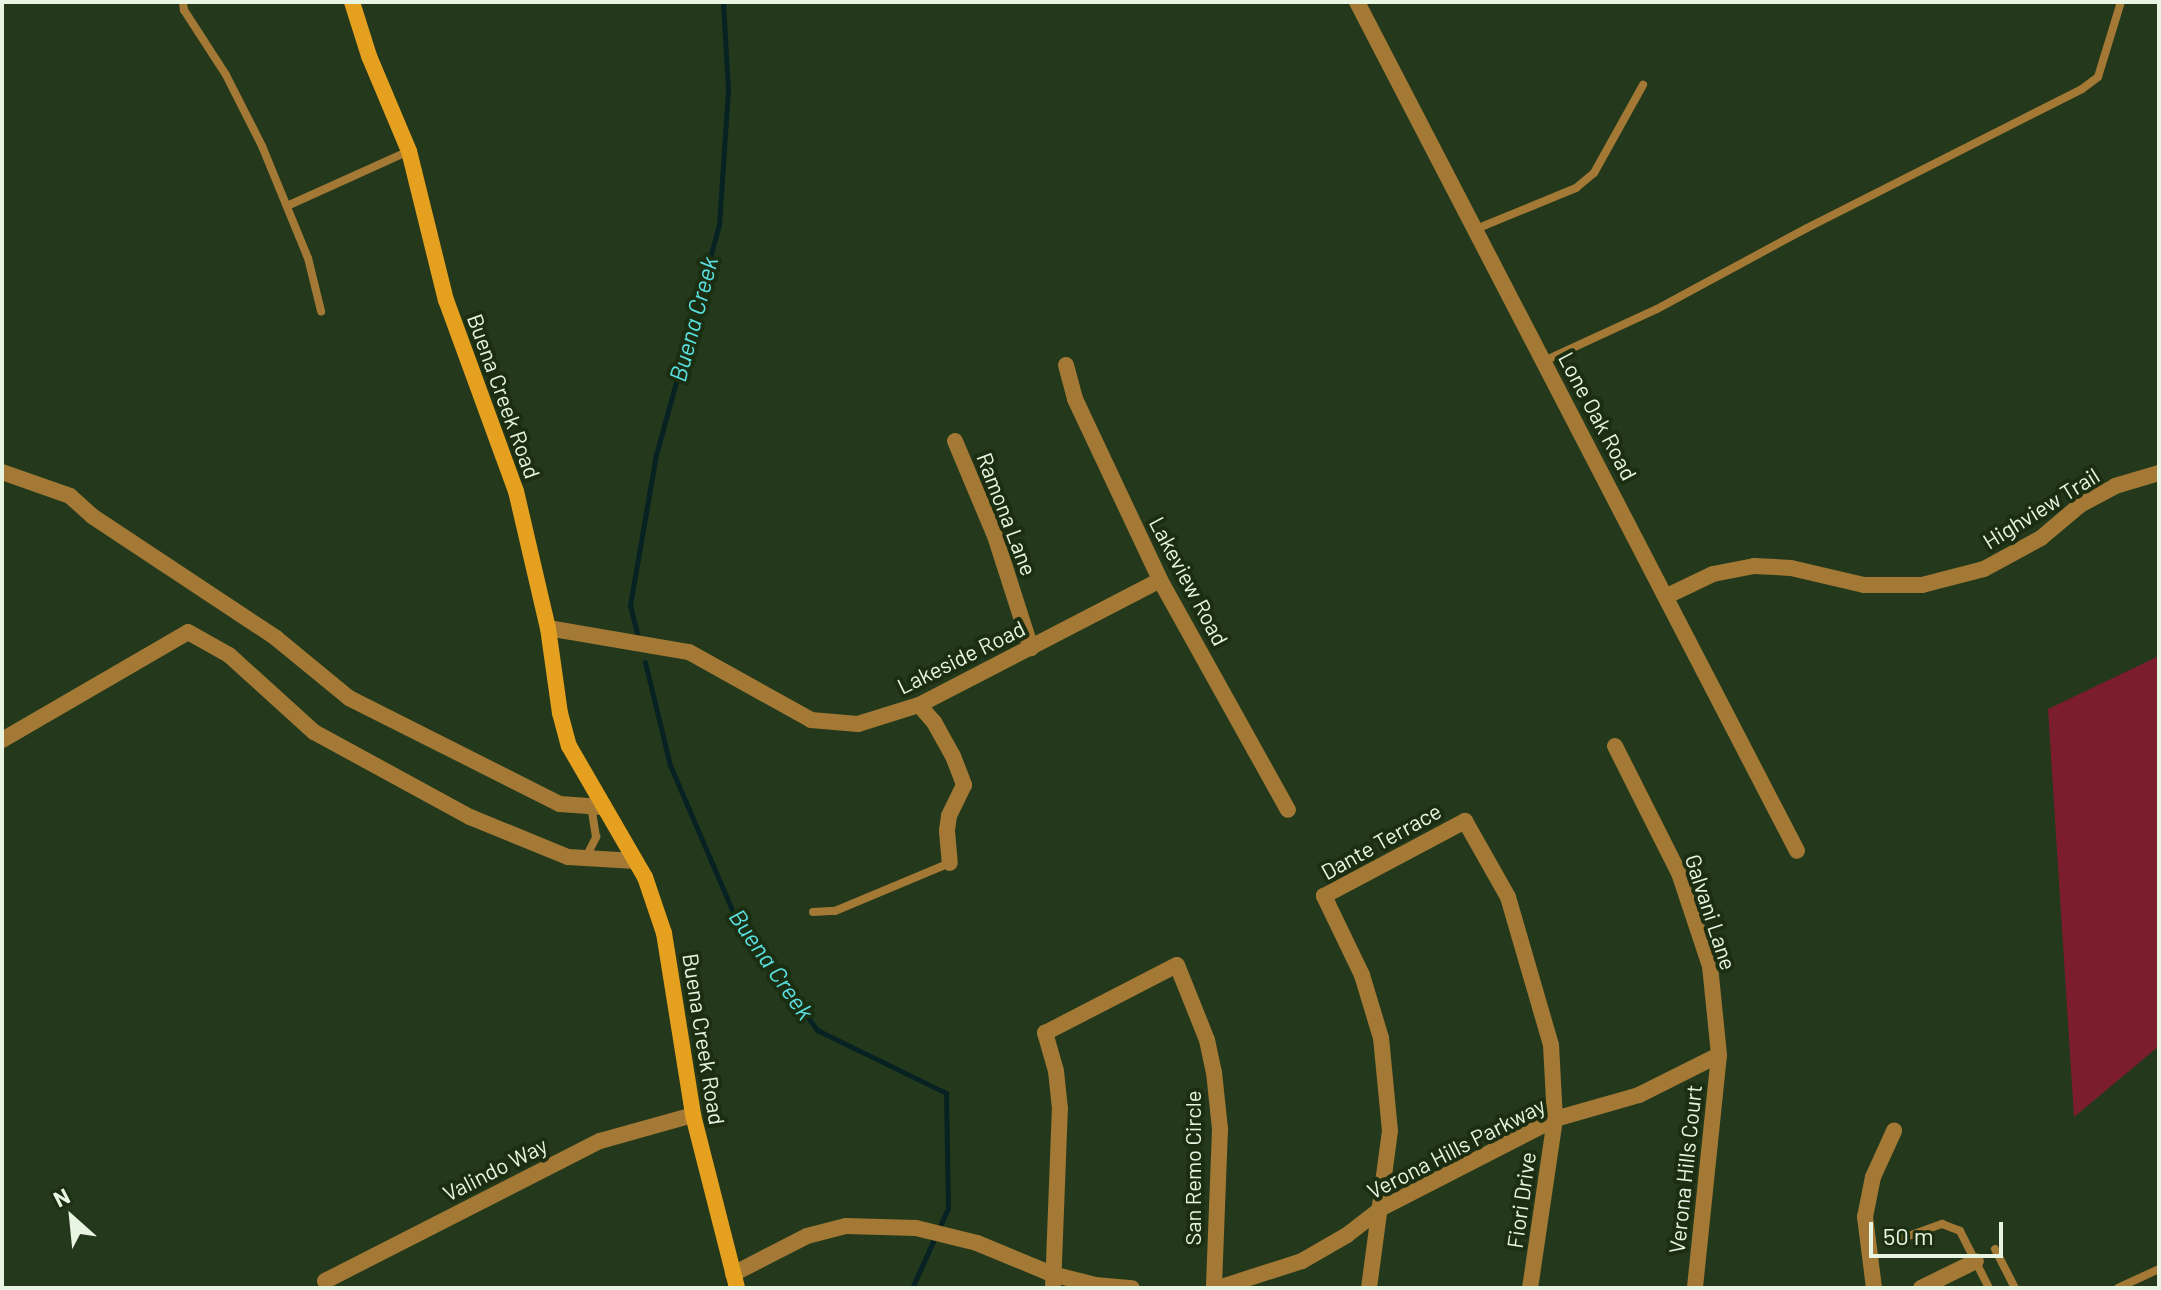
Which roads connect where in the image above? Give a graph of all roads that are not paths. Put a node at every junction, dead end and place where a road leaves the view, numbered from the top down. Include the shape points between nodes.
1 (183, 2) edge
2 (352, 2) edge
3 (1357, 2) edge
4 (2121, 2) edge
5 (1643, 85) dead end
6 (409, 151) junction
7 (287, 206) junction
8 (1476, 229) junction
9 (321, 311) dead end
10 (1544, 361) junction
11 (1066, 365) dead end
12 (955, 441) dead end
13 (2, 472) edge
14 (2159, 473) edge
15 (1160, 580) junction
16 (1667, 596) junction
17 (548, 628) junction
18 (1031, 648) junction
19 (919, 705) junction
20 (2, 740) edge
21 (1615, 746) dead end
22 (596, 807) junction
23 (1288, 810) dead end
24 (1797, 851) dead end
25 (584, 860) junction
26 (635, 861) junction
27 (950, 863) joint
28 (813, 912) dead end
29 (1719, 1055) junction
30 (693, 1115) junction
31 (1555, 1119) junction
32 (1894, 1131) dead end
33 (1382, 1208) junction
34 (1900, 1239) dead end
35 (1995, 1249) dead end
36 (1976, 1261) junction
37 (2159, 1269) edge
38 (735, 1281) edge
39 (1053, 1281) edge
40 (321, 1285) edge
41 (1132, 1288) edge
42 (1216, 1288) edge
43 (1369, 1288) edge
44 (1530, 1288) edge
45 (1695, 1288) edge
46 (1874, 1288) edge
47 (1921, 1288) edge
48 (1989, 1288) edge
49 (2015, 1288) edge
50 (2118, 1288) edge

1 - 7 lane via 248,117
2 - 6 main road, Buena Creek Road
3 - 8 street, Lone Oak Road
4 - 10 lane via 2098,77 2082,89 1657,309
5 - 8 lane via 1594,173 1576,188
6 - 7 lane
6 - 17 main road, Buena Creek Road via 446,300 516,491
7 - 9 lane
8 - 10 street, Lone Oak Road
10 - 16 street, Lone Oak Road
11 - 15 street, Lakeview Road via 1075,399
12 - 18 street, Ramona Lane via 995,536
13 - 22 street via 70,496 276,638 349,698 560,804
14 - 16 street, Highview Trail via 2115,486 2080,505 2041,538 1984,569 1922,585 1864,585 1791,568 1754,566 1713,574
15 - 18 street, Lakeside Road
15 - 23 street, Lakeview Road
16 - 24 street, Lone Oak Road
17 - 19 street, Lakeside Road via 689,652 811,720 858,724
17 - 22 main road, Buena Creek Road via 560,713
18 - 19 street, Lakeside Road
19 - 27 street via 934,722 964,785 949,816
20 - 25 street via 188,632 229,655 314,732 470,817
21 - 29 street, Galvani Lane via 1679,873 1710,966
22 - 25 lane via 596,837
22 - 26 main road, Buena Creek Road
25 - 26 street
26 - 30 main road, Buena Creek Road via 664,933
27 - 28 lane via 835,911
29 - 31 street, Verona Hills Parkway via 1639,1095
29 - 45 street, Verona Hills Court
30 - 38 main road, Buena Creek Road
30 - 40 street, Valindo Way via 600,1141
31 - 33 street, Verona Hills Parkway
31 - 33 street, Dante Terrace via 1551,1045 1508,897 1465,821 1324,896 1362,975 1381,1038 1390,1131
31 - 44 street, Fiori Drive
32 - 46 street via 1873,1177 1865,1217
33 - 42 street, Verona Hills Parkway via 1302,1261
33 - 43 street
34 - 36 lane via 1942,1224 1960,1231
35 - 49 lane
36 - 47 street
36 - 48 lane
37 - 50 lane
38 - 39 street via 807,1236 846,1226 925,1230 977,1243
39 - 41 street
39 - 42 street, San Remo Circle via 1060,1109 1045,1033 1177,965 1214,1072 1220,1129

